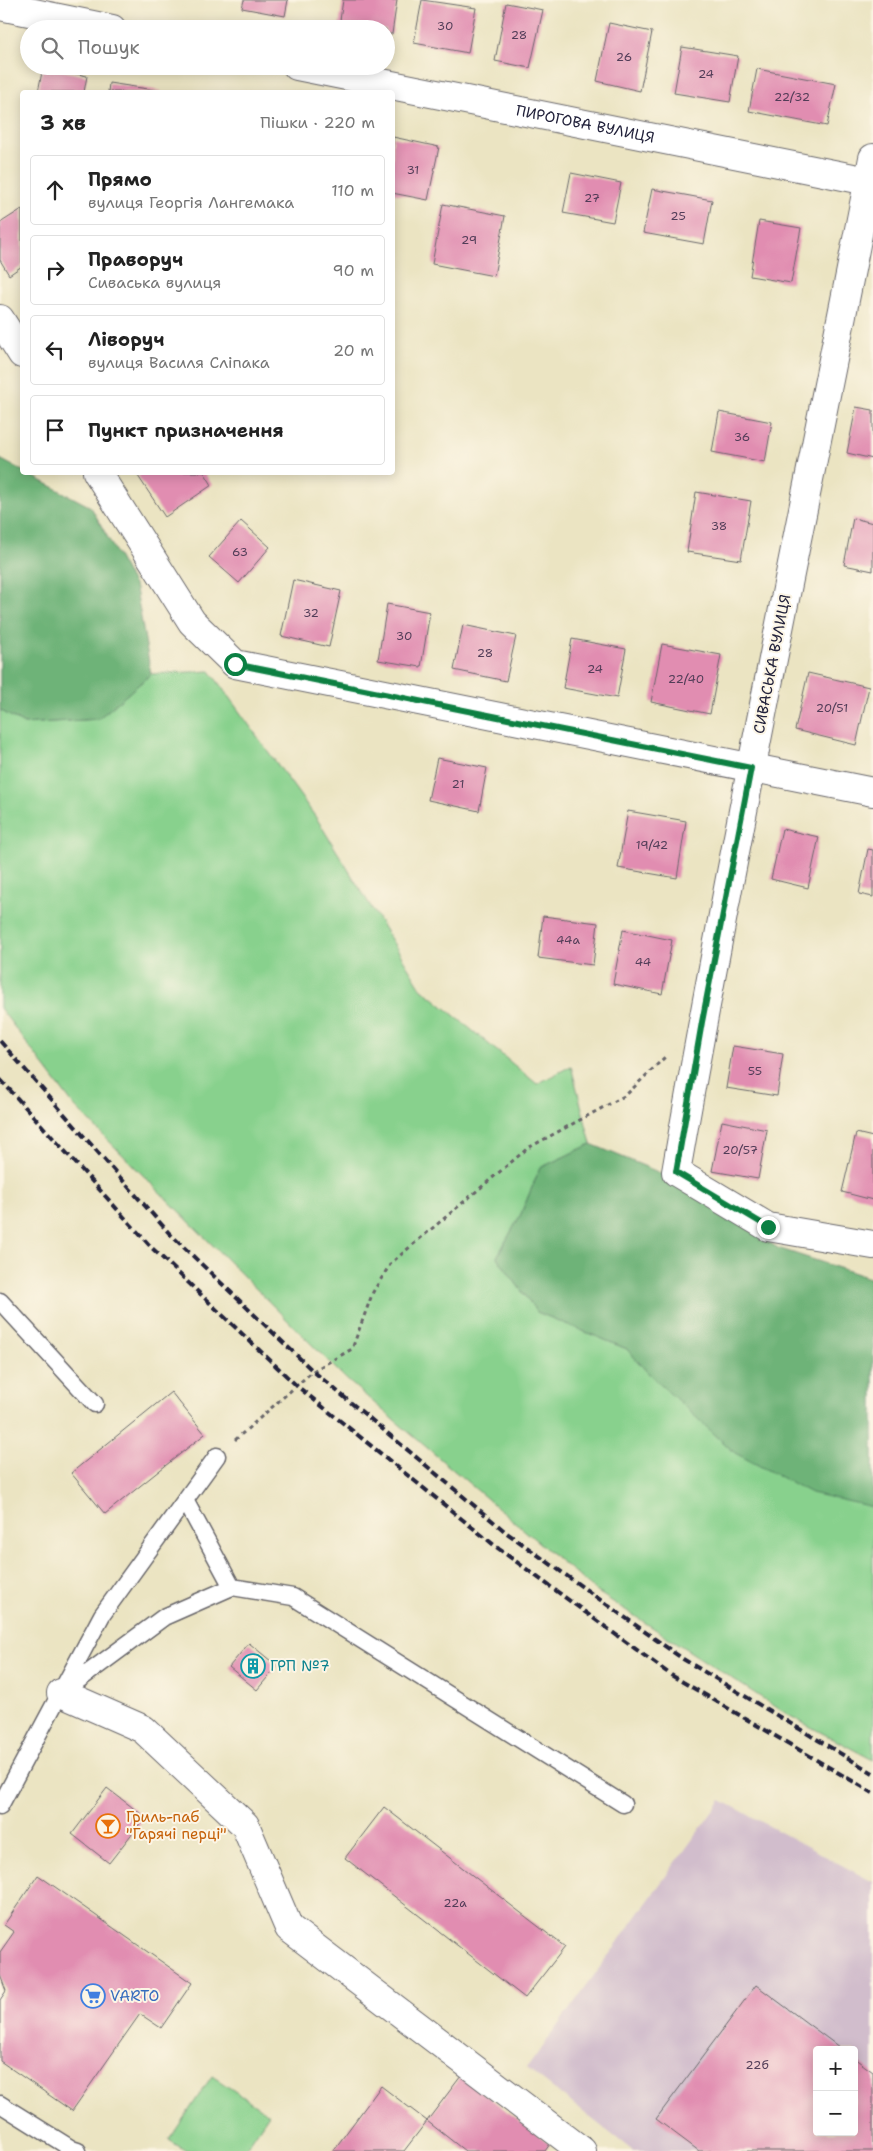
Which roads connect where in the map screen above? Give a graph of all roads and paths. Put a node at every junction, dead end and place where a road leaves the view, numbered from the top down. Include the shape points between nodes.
1 (0, 6) edge
2 (68, 20) edge
3 (345, 75) edge
4 (871, 174) edge
5 (0, 319) edge
6 (20, 351) edge
7 (99, 475) edge
8 (751, 768) junction
9 (873, 792) edge
10 (668, 1055) dead end
11 (873, 1245) edge
12 (0, 1301) edge
13 (95, 1404) dead end
14 (217, 1456) joint
15 (185, 1500) junction
16 (232, 1587) junction
17 (61, 1693) junction
18 (623, 1804) dead end
19 (0, 1806) edge
20 (0, 2104) edge
21 (78, 2151) edge
22 (582, 2151) edge

1 - 2 street
3 - 4 street, ПИРОГОВА ВУЛИЦЯ
4 - 8 street, СИВАСЬКА ВУЛИЦЯ
5 - 6 street
7 - 8 street via 192,622 235,664
8 - 9 street
8 - 11 street, СИВАСЬКА ВУЛИЦЯ via 676,1172 768,1227
10 - 14 path via 626,1095 528,1148 391,1263 373,1292 352,1349 313,1371
12 - 13 lane
14 - 15 lane
15 - 16 lane
15 - 17 lane via 102,1615
16 - 17 lane via 164,1617
16 - 18 lane via 293,1597
17 - 19 lane
17 - 22 street via 143,1729 245,1825 289,1928
20 - 21 lane

